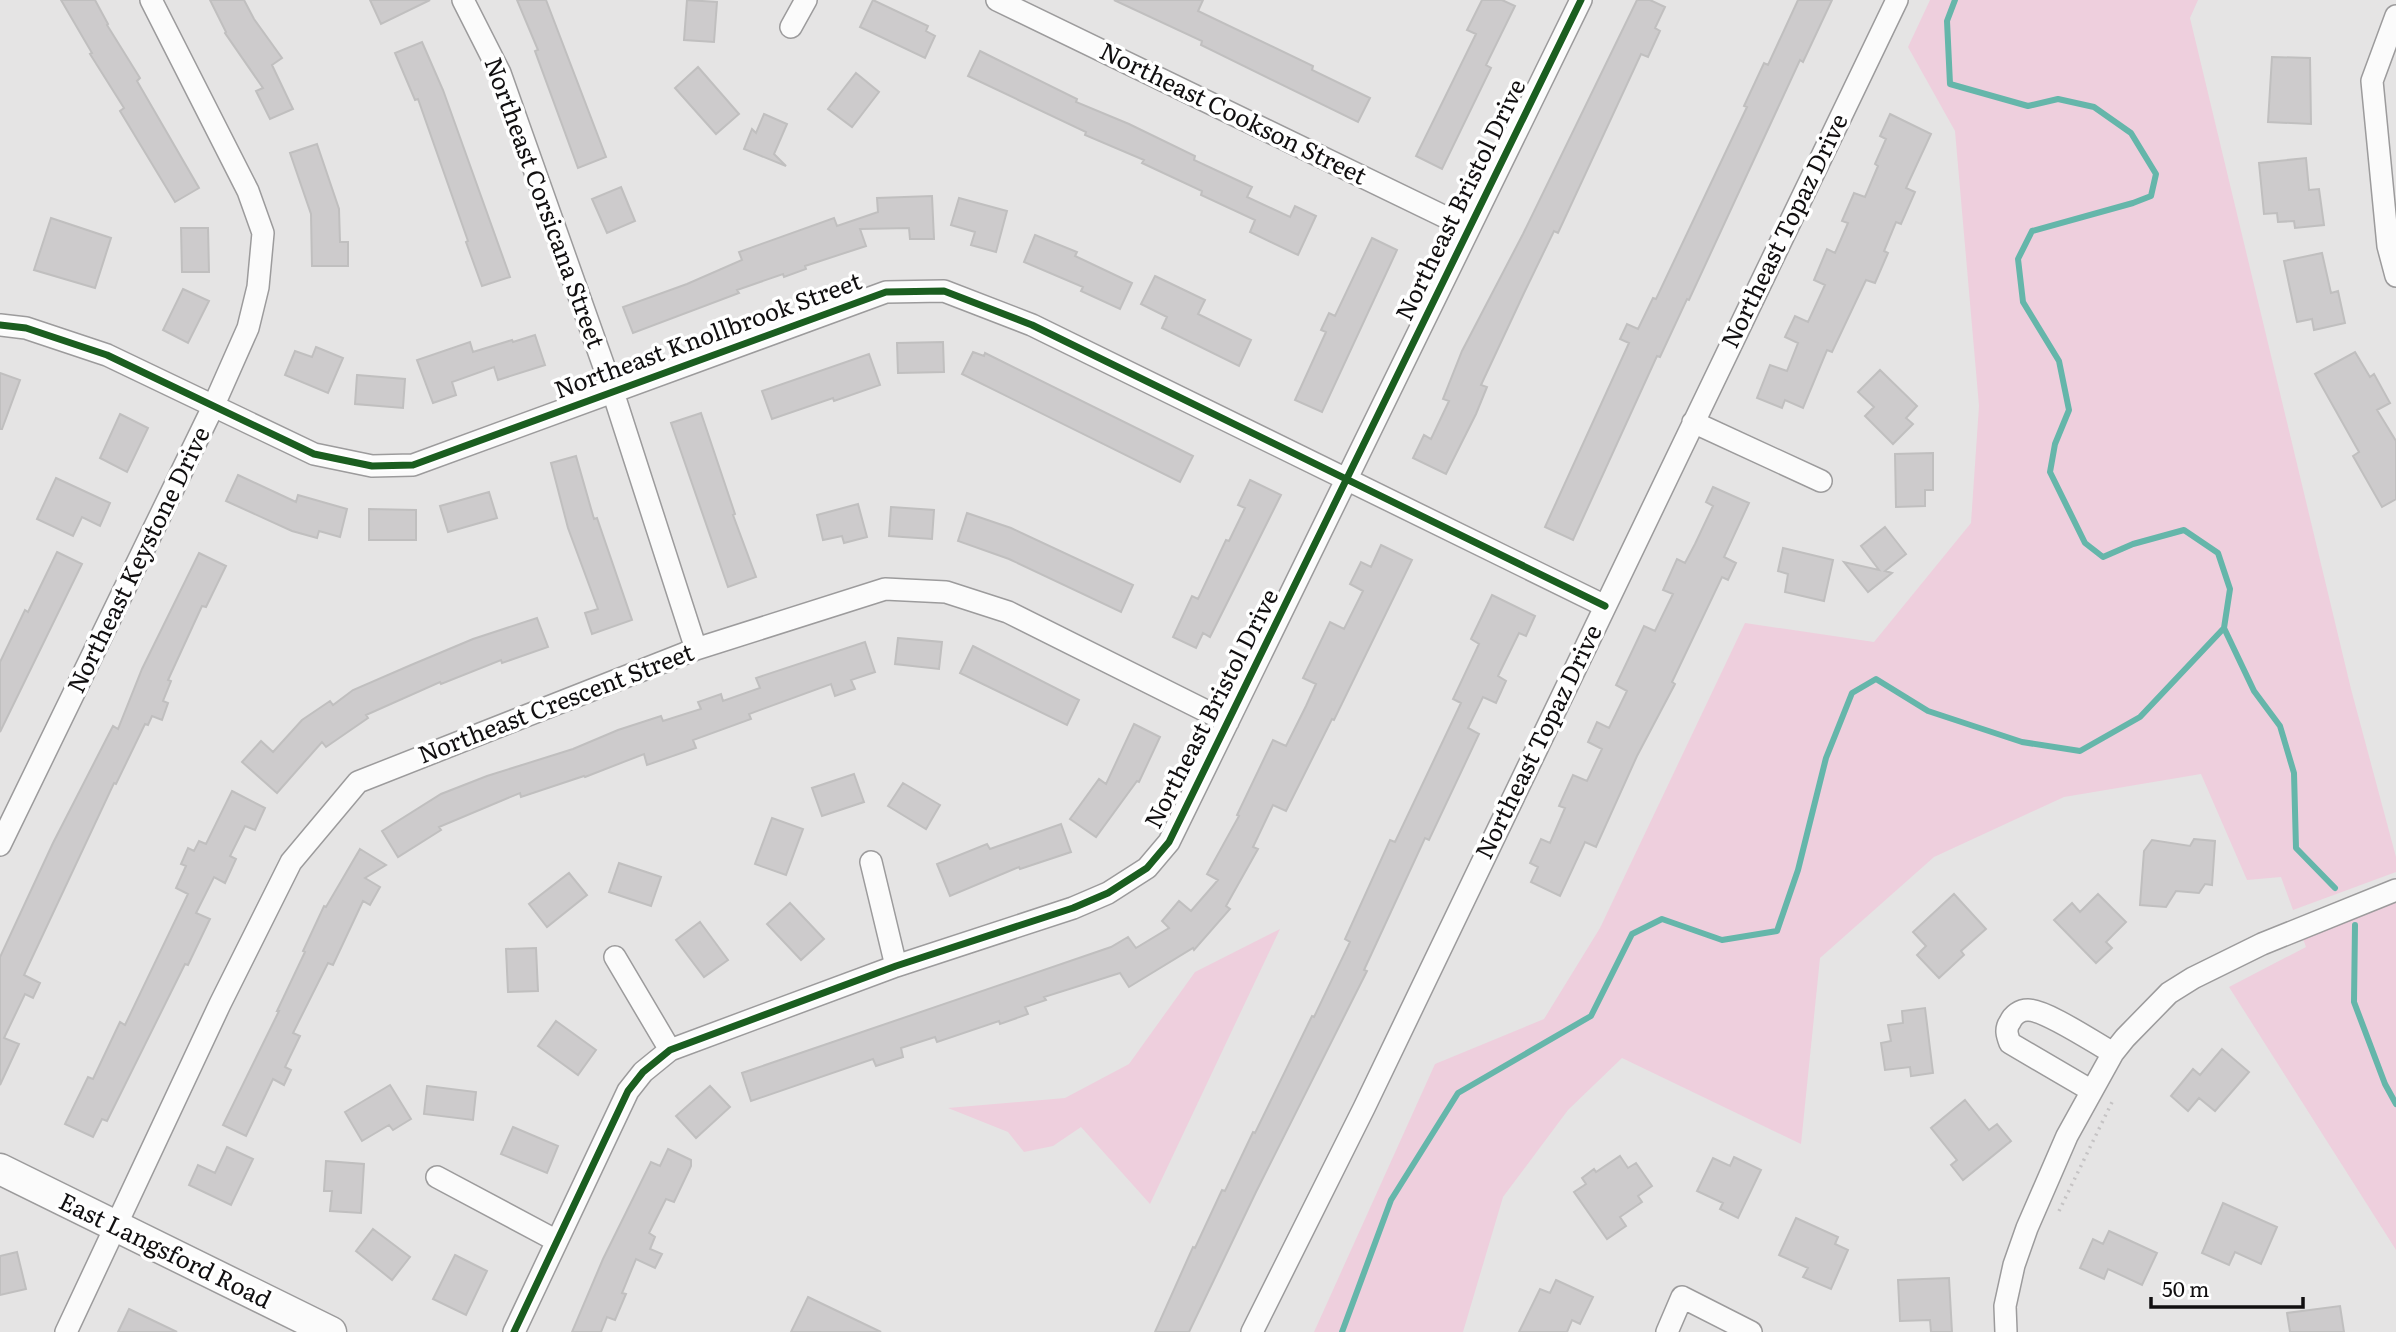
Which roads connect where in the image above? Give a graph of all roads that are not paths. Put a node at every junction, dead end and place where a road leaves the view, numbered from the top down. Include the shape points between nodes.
1 (152, 0) edge
2 (463, 0) edge
3 (806, 0) edge
4 (997, 0) edge
5 (1581, 0) edge
6 (1897, 0) edge
7 (2396, 16) edge
8 (792, 27) dead end
9 (2390, 210) edge
10 (1468, 228) junction
11 (2396, 276) edge
12 (0, 325) edge
13 (613, 392) junction
14 (213, 407) junction
15 (1693, 422) junction
16 (1347, 481) junction
17 (1821, 481) dead end
18 (1605, 606) junction
19 (696, 649) junction
20 (1228, 722) junction
21 (0, 845) edge
22 (871, 862) dead end
23 (2396, 890) edge
24 (615, 957) dead end
25 (896, 965) junction
26 (670, 1050) junction
27 (2113, 1052) junction
28 (2092, 1091) junction
29 (0, 1169) edge
30 (438, 1177) dead end
31 (116, 1226) junction
32 (557, 1241) junction
33 (66, 1332) edge
34 (331, 1332) edge
35 (514, 1332) edge
36 (1252, 1332) edge
37 (1667, 1332) edge
38 (1751, 1332) edge
39 (2006, 1332) edge

1 - 14 street, Northeast Keystone Drive via 248,191 264,233 248,328
2 - 13 street, Northeast Corsicana Street via 500,74
3 - 8 street
4 - 10 street, Northeast Cookson Street
5 - 10 street, Northeast Bristol Drive
6 - 15 street, Northeast Topaz Drive
7 - 9 street via 2372,81
9 - 11 street via 2388,246
10 - 16 street, Northeast Bristol Drive
12 - 14 street, Northeast Knollbrook Street via 26,328 107,355
13 - 14 street, Northeast Knollbrook Street via 414,465 372,466 314,454
13 - 16 street, Northeast Knollbrook Street via 886,292 944,291 1032,325
13 - 19 street, Northeast Corsicana Street
14 - 21 street, Northeast Keystone Drive
15 - 17 street
15 - 18 street, Northeast Topaz Drive
16 - 18 street, Northeast Knollbrook Street
16 - 20 street, Northeast Bristol Drive
18 - 36 street, Northeast Topaz Drive
19 - 20 street, Northeast Crescent Street via 885,589 946,592 1008,612
19 - 31 street, Northeast Crescent Street via 358,782 290,862
20 - 25 street, Northeast Bristol Drive via 1169,842 1147,868 1073,908
22 - 25 street
23 - 27 street via 2262,944 2193,978 2169,993
24 - 26 street
25 - 26 street, Northeast Bristol Drive
26 - 32 street, Northeast Bristol Drive via 628,1091
27 - 28 street
27 - 28 street via 2028,1010 2016,1014 2008,1024 2010,1043
28 - 39 street via 2027,1228 2005,1306
29 - 31 street, East Langsford Road
30 - 32 street
31 - 33 street, Northeast Crescent Street
31 - 34 street, East Langsford Road
32 - 35 street, Northeast Bristol Drive
37 - 38 street via 1682,1297

